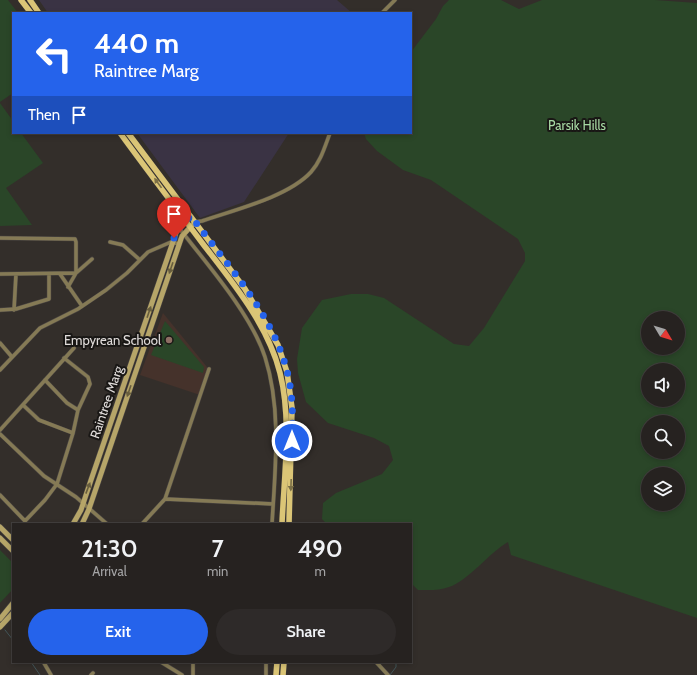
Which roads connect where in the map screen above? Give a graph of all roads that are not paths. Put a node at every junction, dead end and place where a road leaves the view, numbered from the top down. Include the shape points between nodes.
1 (21, 0) edge
2 (30, 0) edge
3 (395, 0) edge
4 (30, 12) edge
5 (38, 12) edge
6 (383, 12) edge
7 (121, 134) edge
8 (129, 134) edge
9 (330, 134) edge
10 (191, 216) junction
11 (186, 221) junction
12 (195, 222) junction
13 (190, 226) junction
14 (179, 228) junction
15 (184, 234) junction
16 (0, 238) edge
17 (110, 242) dead end
18 (173, 242) junction
19 (180, 244) junction
20 (92, 259) dead end
21 (140, 260) junction
22 (76, 273) junction
23 (0, 274) edge
24 (16, 274) junction
25 (60, 274) junction
26 (49, 275) junction
27 (68, 287) junction
28 (82, 306) junction
29 (0, 310) edge
30 (14, 310) junction
31 (0, 343) edge
32 (74, 348) dead end
33 (12, 357) junction
34 (64, 358) junction
35 (209, 369) dead end
36 (0, 370) edge
37 (45, 380) junction
38 (23, 405) junction
39 (78, 410) junction
40 (0, 430) edge
41 (73, 433) junction
42 (0, 434) edge
43 (57, 484) junction
44 (0, 495) edge
45 (165, 500) junction
46 (83, 502) junction
47 (273, 504) junction
48 (89, 509) junction
49 (73, 523) edge
50 (82, 523) edge
51 (106, 523) edge
52 (143, 523) edge
53 (272, 523) edge
54 (282, 523) edge
55 (289, 523) edge
56 (0, 527) edge
57 (0, 538) edge
58 (12, 539) edge
59 (12, 550) edge
60 (12, 604) edge
61 (12, 614) edge
62 (0, 619) edge
63 (1, 626) edge
64 (44, 663) edge
65 (163, 663) edge
66 (192, 663) edge
67 (266, 663) edge
68 (277, 663) edge
69 (284, 663) edge
70 (377, 663) edge
71 (51, 675) edge
72 (182, 675) edge
73 (193, 675) edge
74 (266, 675) edge
75 (276, 675) edge
76 (283, 675) edge
77 (388, 675) edge

1 - 4 main road
2 - 5 main road
3 - 6 street
11 -> 7 main road
8 - 10 main road
9 - 12 street via 322,155 298,184 283,192
10 - 11 main road, Raintree Marg
10 - 12 main road
11 - 13 main road
11 - 14 main road, Raintree Marg
12 - 13 main road, Raintree Marg
12 -> 55 main road via 252,300 271,331 283,358 292,408
13 - 15 main road, Raintree Marg
13 - 54 main road via 247,304 277,360 286,416
14 - 15 street
14 - 18 main road, Raintree Marg
15 - 19 main road, Raintree Marg
15 - 47 street via 237,305 265,356 275,412
16 - 22 street via 75,239
17 - 21 street via 123,245
18 - 19 street
18 - 21 street via 148,252
46 -> 18 main road, Raintree Marg
19 -> 48 main road, Raintree Marg
20 - 22 street
21 - 28 street via 119,281
22 - 25 street
22 - 27 street
23 - 24 street
24 - 26 street
24 - 30 street
25 - 26 street
25 - 27 street
26 - 30 street via 49,299
27 - 28 street
28 - 33 street via 40,328
29 - 30 street
31 - 33 street
32 - 34 street
33 - 36 street
34 - 37 street
34 - 39 street via 90,381
35 - 45 street
37 - 38 street
37 - 39 street
38 - 40 street
38 - 41 street via 39,420
39 - 41 street
41 - 43 street
42 - 43 street via 44,476
43 - 44 street via 25,521
43 - 46 street
45 - 47 street
45 - 52 street
46 - 48 street
46 - 49 main road, Raintree Marg
47 - 53 street
48 - 50 main road, Raintree Marg
48 - 51 street
56 - 58 main road
57 - 59 main road
60 - 62 main road
61 - 63 main road
64 - 71 street
65 - 72 street
66 - 73 street
67 - 74 street
68 - 75 main road
69 - 76 main road
70 - 77 street

